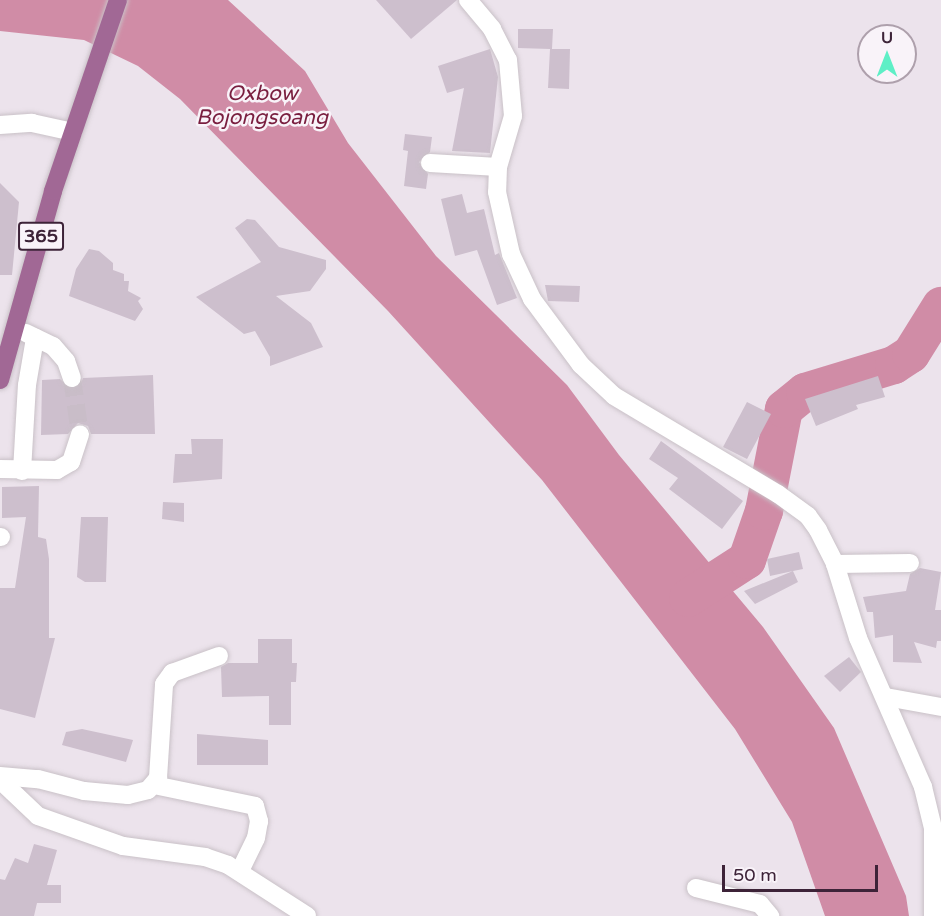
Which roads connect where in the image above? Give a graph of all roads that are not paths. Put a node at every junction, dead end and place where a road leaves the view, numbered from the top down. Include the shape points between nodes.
1 (118, 0) edge
2 (468, 0) edge
3 (0, 125) edge
4 (73, 132) junction
5 (430, 163) dead end
6 (498, 167) junction
7 (16, 329) junction
8 (35, 338) junction
9 (3, 361) edge
10 (72, 378) tunnel mouth
11 (0, 380) edge
12 (81, 434) tunnel mouth
13 (0, 469) edge
14 (22, 471) junction
15 (910, 563) dead end
16 (836, 564) junction
17 (219, 656) dead end
18 (886, 697) junction
19 (941, 707) edge
20 (0, 778) edge
21 (154, 785) junction
22 (240, 871) junction
23 (696, 888) dead end
24 (307, 916) edge
25 (770, 916) edge
26 (933, 916) edge

1 - 4 main road, 365
2 - 6 street via 492,29 508,60 512,79 513,116
3 - 4 street via 32,123
4 - 7 main road, 365
5 - 6 street
6 - 16 street via 501,219 512,254 532,299 581,365 614,396 808,516
7 - 8 street
7 - 9 main road, 365
8 - 10 street via 53,346 66,361
8 - 14 street via 27,385
9 - 11 main road, 365
12 - 14 street via 70,462 57,470
13 - 14 street
15 - 16 street
16 - 18 street via 858,638
17 - 21 street via 172,673 164,684
18 - 19 street
18 - 26 street via 932,817
20 - 21 street via 38,778 84,791 128,795
20 - 22 street via 38,816 123,846 205,857
21 - 22 street via 255,806 259,821 256,838
22 - 24 street
23 - 25 street via 760,904

